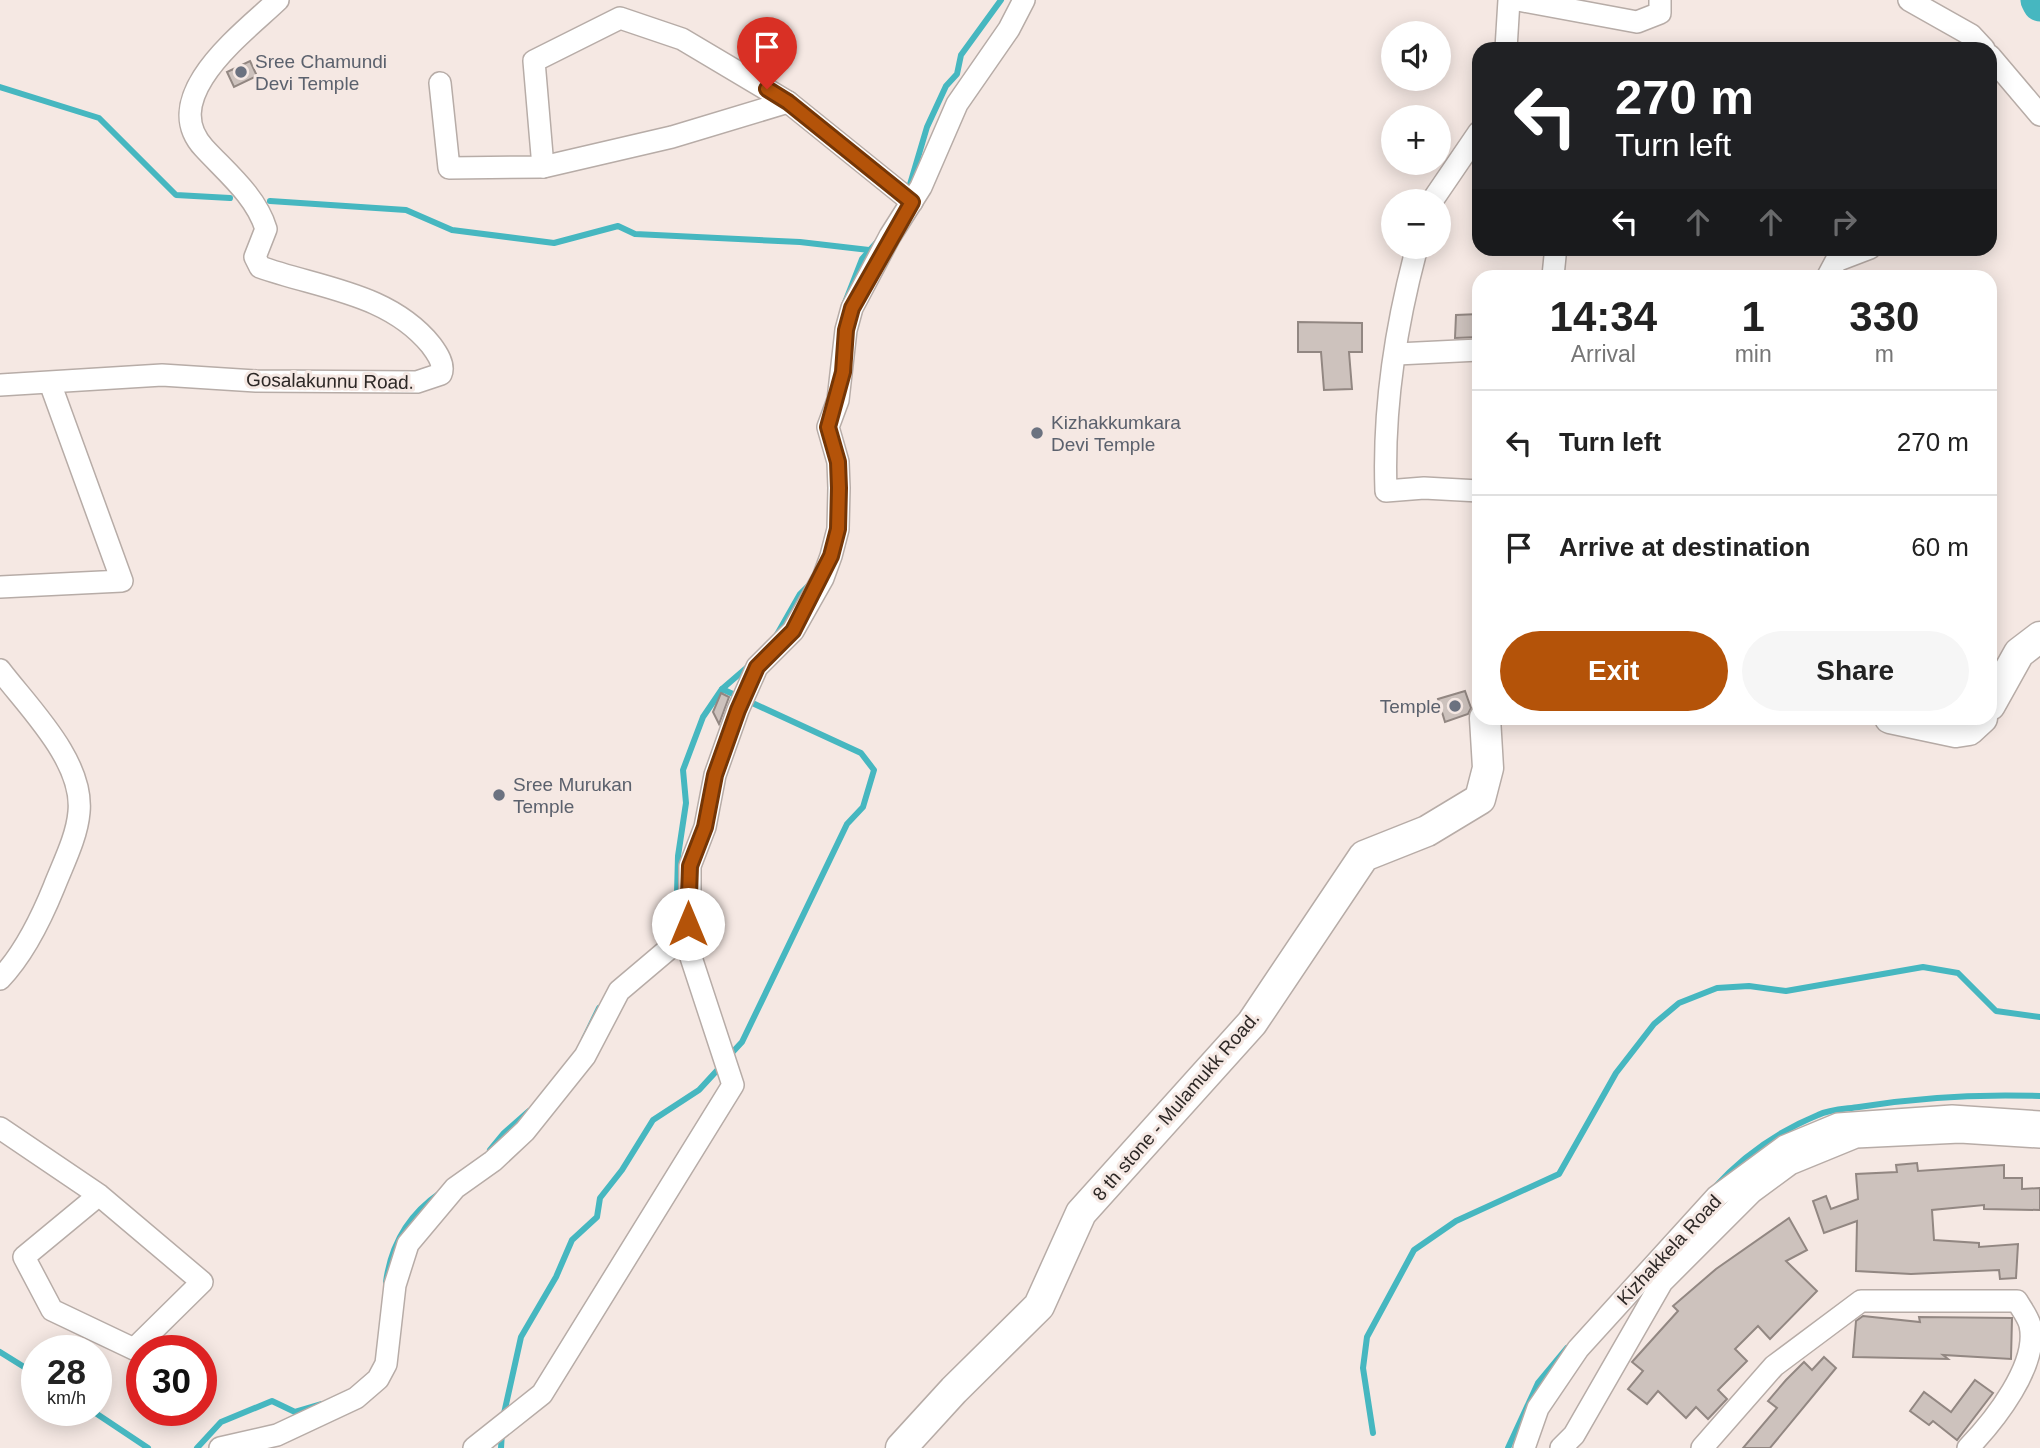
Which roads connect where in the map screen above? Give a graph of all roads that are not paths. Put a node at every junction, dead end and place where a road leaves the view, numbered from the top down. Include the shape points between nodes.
1 (278, 0) edge
2 (1024, 0) edge
3 (1509, 0) edge
4 (1518, 0) edge
5 (1660, 0) edge
6 (1909, 0) edge
7 (1506, 42) edge
8 (1968, 42) edge
9 (1997, 64) edge
10 (440, 83) dead end
11 (788, 102) junction
12 (2040, 115) edge
13 (1472, 142) edge
14 (543, 167) junction
15 (1440, 189) edge
16 (912, 202) junction
17 (1415, 259) edge
18 (1472, 350) edge
19 (1397, 354) junction
20 (50, 383) junction
21 (0, 385) edge
22 (1472, 491) edge
23 (0, 587) edge
24 (2040, 637) edge
25 (0, 670) edge
26 (1997, 693) edge
27 (1486, 725) edge
28 (1923, 725) edge
29 (1974, 725) edge
30 (684, 936) junction
31 (0, 979) edge
32 (2040, 1122) edge
33 (0, 1128) edge
34 (2040, 1137) edge
35 (99, 1195) junction
36 (220, 1448) edge
37 (474, 1448) edge
38 (901, 1448) edge
39 (1524, 1448) edge
40 (1561, 1448) edge
41 (1702, 1448) edge
42 (1968, 1448) edge

1 - 20 street, Gosalakunnu Road. via 204,73 192,106 195,137 262,217 266,229 255,257 260,267 384,306 426,340 443,371 424,382 162,375
2 - 16 street via 957,104
3 - 7 street
4 - 5 street via 1637,22 1660,13
6 - 8 street
9 - 12 street
10 - 14 street via 449,168
11 - 14 street via 673,137
11 - 14 street via 682,39 620,18 534,61
11 - 16 street
13 - 15 street
16 - 30 street via 852,308 846,330 843,372 828,427 838,462 839,488 838,529 831,556 793,631 757,667 742,699 690,866 690,912
17 - 19 street
18 - 19 street
19 - 22 street via 1386,436 1386,491
20 - 21 street, Gosalakunnu Road.
20 - 23 street via 122,581
24 - 26 main road via 2020,653
25 - 31 street via 60,748 80,803 77,827 49,900
27 - 38 main road, 8 th stone - Mulamukk Road. via 1489,768 1480,799 1427,831 1364,856 1252,1023 1081,1213 1039,1306
28 - 29 main road via 1956,732
30 - 36 street via 619,991 585,1056 525,1131 455,1188 408,1244 395,1285 386,1364 378,1379 356,1398 277,1435
30 - 37 street via 733,1085 542,1394
32 - 39 street, Kizhakkela Road via 1952,1116 1838,1124 1785,1146 1716,1197 1578,1349 1538,1408
33 - 35 street
34 - 40 street, Kizhakkela Road via 1959,1132 1856,1137 1790,1164 1725,1217 1662,1282 1574,1435
35 - 35 street via 202,1282 134,1349 52,1310 24,1257
41 - 42 street via 1774,1366 1861,1301 2017,1301 2030,1325 2030,1352 2010,1396

